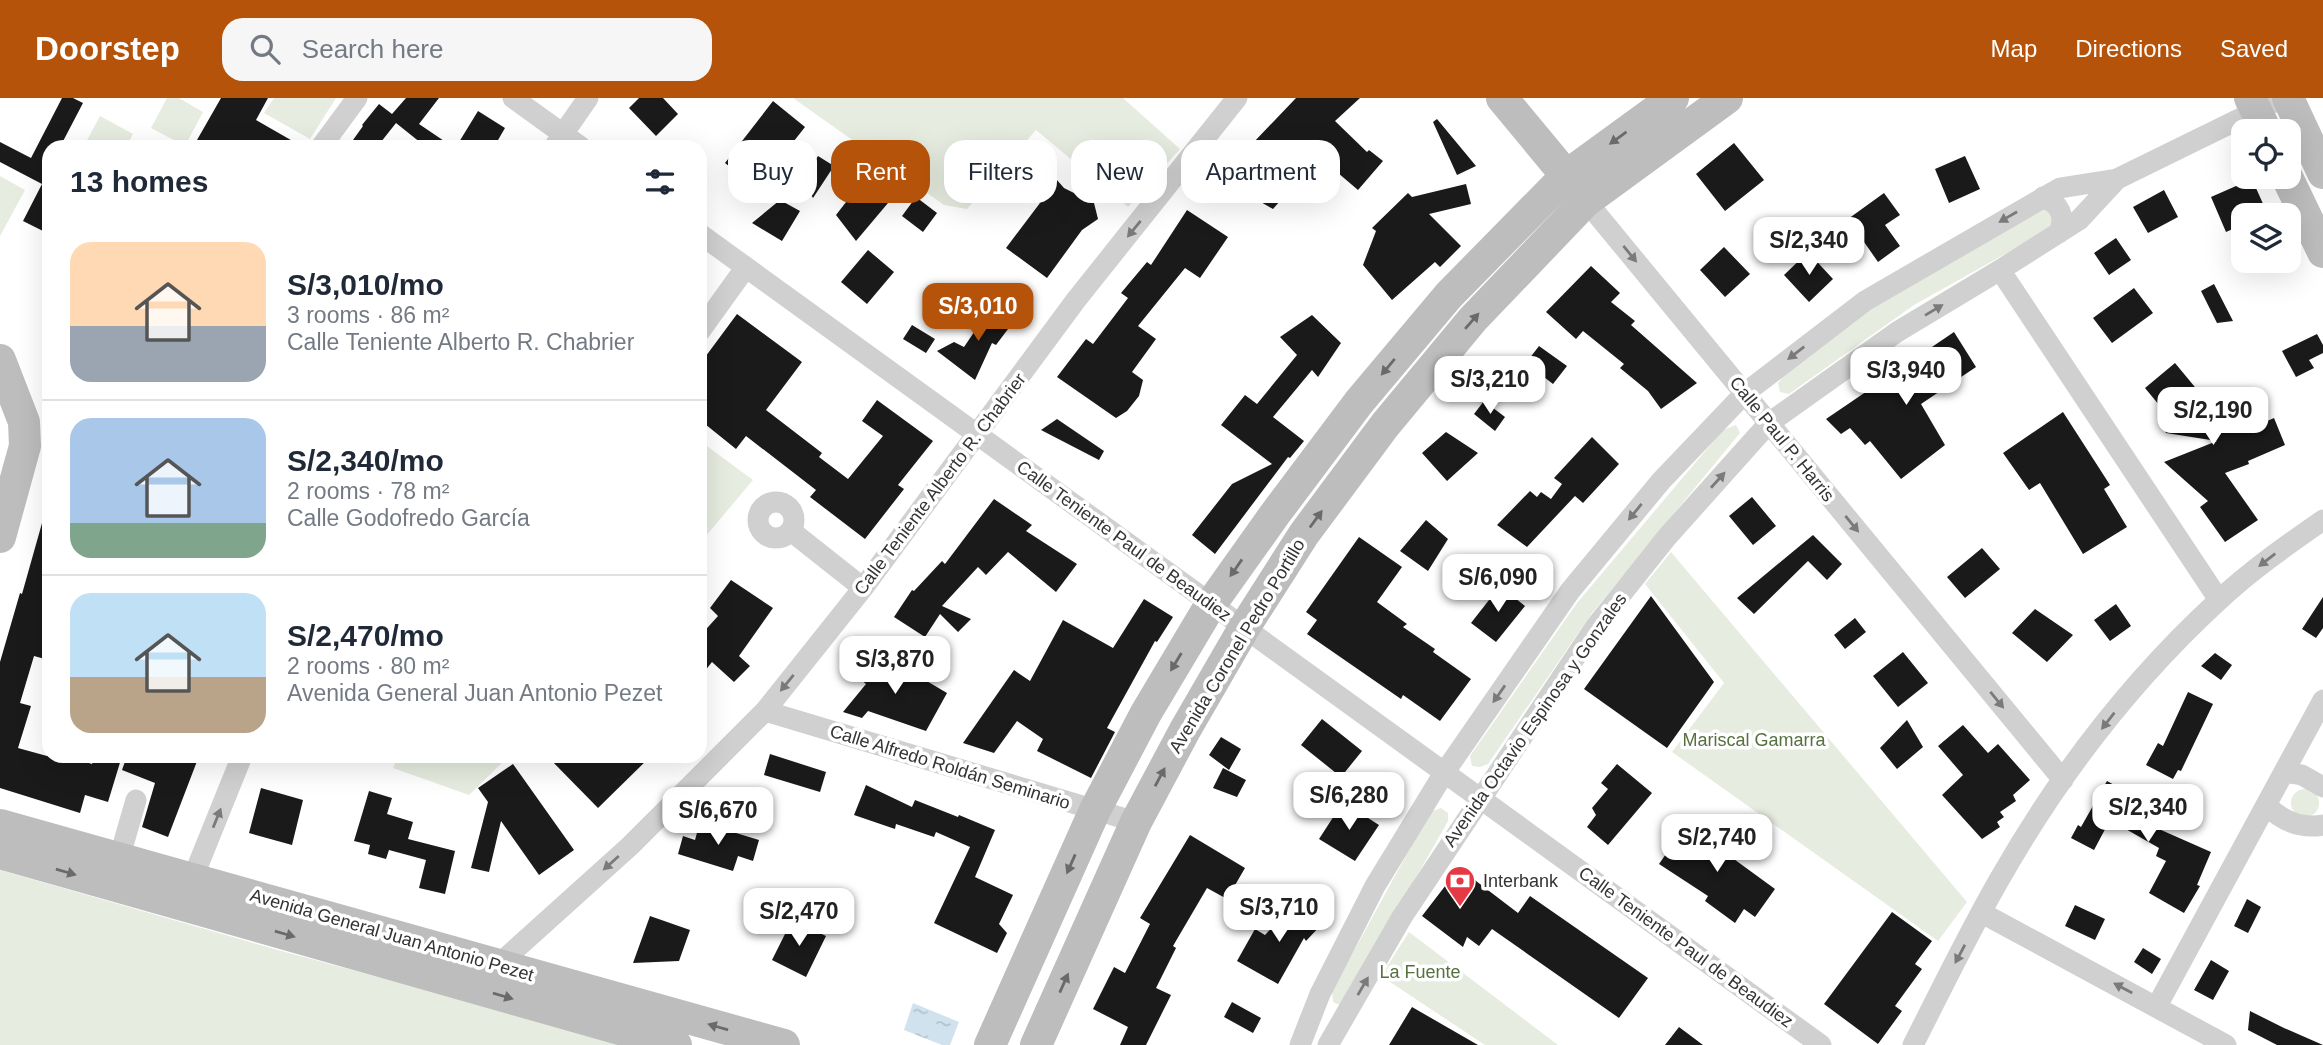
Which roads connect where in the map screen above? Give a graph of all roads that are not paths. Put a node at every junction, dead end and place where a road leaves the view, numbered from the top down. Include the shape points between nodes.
1 (357, 98) edge
2 (513, 98) edge
3 (588, 98) edge
4 (1237, 98) edge
5 (1502, 98) edge
6 (1673, 98) edge
7 (1727, 98) edge
8 (2288, 98) edge
9 (2263, 110) edge
10 (326, 140) edge
11 (558, 140) edge
12 (2323, 173) edge
13 (1566, 176) junction
14 (2117, 178) junction
15 (2293, 189) edge
16 (2043, 197) junction
17 (1586, 201) junction
18 (2059, 233) junction
19 (707, 239) edge
20 (2323, 252) edge
21 (746, 267) junction
22 (2000, 270) junction
23 (707, 321) edge
24 (0, 360) edge
25 (1745, 393) junction
26 (1769, 423) junction
27 (978, 435) junction
28 (12, 449) edge
29 (2323, 520) edge
30 (791, 531) dead end
31 (0, 537) edge
32 (863, 588) junction
33 (2219, 600) junction
34 (1211, 604) junction
35 (1244, 628) junction
36 (2323, 700) edge
37 (765, 710) junction
38 (239, 763) edge
39 (2284, 772) junction
40 (1444, 773) junction
41 (2063, 780) junction
42 (2321, 784) edge
43 (1479, 798) junction
44 (136, 800) dead end
45 (2266, 805) junction
46 (1094, 810) junction
47 (1136, 822) junction
48 (0, 825) edge
49 (2323, 825) edge
50 (0, 853) edge
51 (119, 859) junction
52 (192, 880) junction
53 (1982, 913) junction
54 (498, 965) junction
55 (1320, 993) junction
56 (2157, 1006) junction
57 (1348, 1012) junction
58 (676, 1045) edge
59 (784, 1045) edge
60 (990, 1045) edge
61 (1036, 1045) edge
62 (1300, 1045) edge
63 (1328, 1045) edge
64 (1821, 1045) edge
65 (1913, 1045) edge
66 (2226, 1045) edge

1 - 10 street
2 - 11 street
3 - 11 street
4 -> 27 street, Calle Teniente Alberto R. Chabrier via 1076,300
5 - 13 main road, Calle Paul P. Harris
6 -> 13 main road, Avenida Coronel Pedro Portillo
7 - 17 main road, Avenida Coronel Pedro Portillo
8 - 12 main road
9 - 14 street, Avenida Octavio Espinosa y Gonzales
13 - 17 main road, Calle Paul P. Harris
13 -> 34 main road, Avenida Coronel Pedro Portillo via 1449,295 1377,381
14 - 16 street, Avenida Octavio Espinosa y Gonzales via 2060,188
14 - 18 street, Avenida Octavio Espinosa y Gonzales via 2090,209
15 - 20 main road
16 - 18 street via 2052,200 2062,216
16 -> 25 street, Avenida Octavio Espinosa y Gonzales via 1865,300
17 -> 25 street, Calle Paul P. Harris
35 -> 17 main road, Avenida Coronel Pedro Portillo via 1304,534 1385,425 1474,319
18 - 22 street, Avenida Octavio Espinosa y Gonzales
19 - 21 street, Calle Teniente Paul de Beaudiez
21 - 23 street
21 - 27 street, Calle Teniente Paul de Beaudiez
26 -> 22 street, Avenida Octavio Espinosa y Gonzales via 1897,332
22 - 33 street
24 - 28 main road via 24,422
25 - 26 street, Calle Paul P. Harris
25 -> 40 street, Avenida Octavio Espinosa y Gonzales via 1661,481 1570,591
26 -> 41 street, Calle Paul P. Harris
43 -> 26 street, Avenida Octavio Espinosa y Gonzales via 1596,626 1667,537
27 - 32 street, Calle Teniente Alberto R. Chabrier
27 - 34 street, Calle Teniente Paul de Beaudiez
28 - 31 main road
29 -> 33 street
30 - 32 street
32 -> 37 street, Calle Teniente Alberto R. Chabrier
33 -> 41 street via 2154,666
34 - 35 street, Calle Teniente Paul de Beaudiez
34 -> 46 main road, Avenida Coronel Pedro Portillo
35 - 40 street, Calle Teniente Paul de Beaudiez
47 -> 35 main road, Avenida Coronel Pedro Portillo
36 - 39 street
37 - 46 street, Calle Alfredo Roldán Seminario
37 -> 54 street, Calle Teniente Alberto R. Chabrier via 630,846
52 -> 38 street
39 - 42 street
39 - 45 street
40 - 43 street, Calle Teniente Paul de Beaudiez
40 - 55 street, Avenida Octavio Espinosa y Gonzales via 1375,886
41 - 53 street
57 -> 43 street, Avenida Octavio Espinosa y Gonzales via 1402,917
43 - 64 street, Calle Teniente Paul de Beaudiez
44 - 51 street
45 - 49 street via 2297,825
45 - 56 street
46 - 47 street, Calle Alfredo Roldán Seminario
46 -> 60 main road, Avenida Coronel Pedro Portillo
61 -> 47 main road, Avenida Coronel Pedro Portillo
48 - 51 main road, Avenida General Juan Antonio Pezet
50 -> 58 main road, Avenida General Juan Antonio Pezet
51 - 52 main road, Avenida General Juan Antonio Pezet
52 - 54 main road, Avenida General Juan Antonio Pezet
56 -> 53 street
53 -> 65 street
59 -> 54 main road, Avenida General Juan Antonio Pezet
55 - 57 street via 1326,1007
55 - 62 street, Avenida Octavio Espinosa y Gonzales
56 - 66 street
57 - 63 street, Avenida Octavio Espinosa y Gonzales

